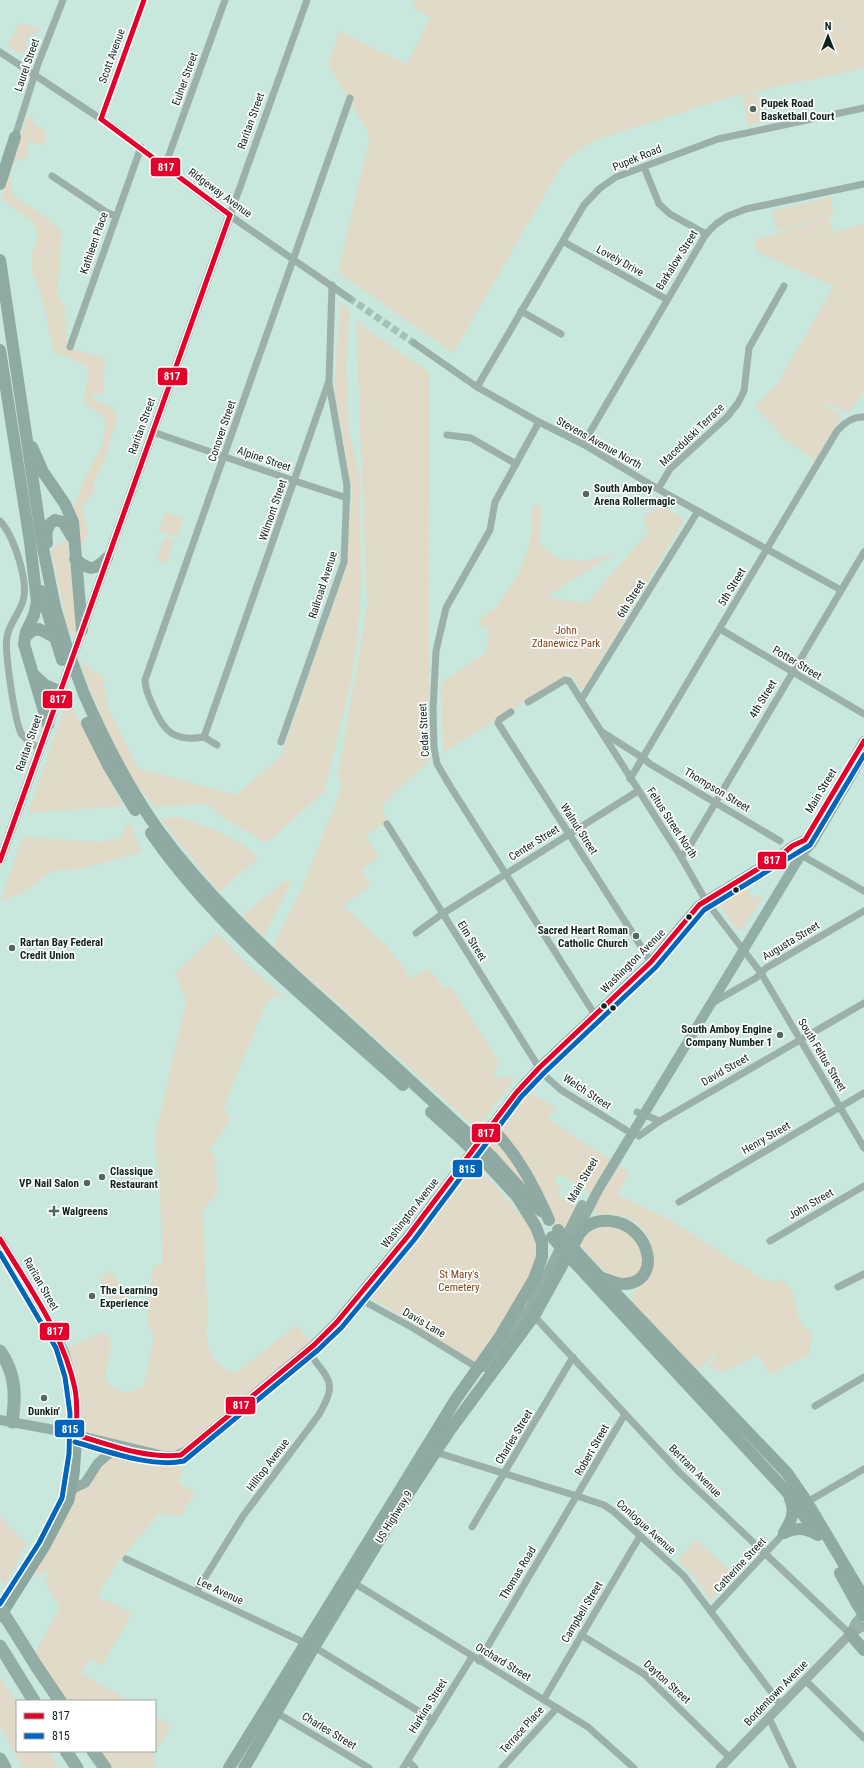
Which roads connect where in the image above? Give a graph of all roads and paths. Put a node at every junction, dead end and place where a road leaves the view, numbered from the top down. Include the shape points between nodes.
1 (63, 0) edge
2 (144, 0) edge
3 (225, 0) edge
4 (307, 0) edge
5 (0, 52) edge
6 (35, 74) junction
7 (350, 98) dead end
8 (864, 108) edge
9 (101, 119) junction
10 (15, 137) joint
11 (141, 147) junction
12 (165, 166) junction
13 (644, 166) junction
14 (52, 176) dead end
15 (0, 184) edge
16 (864, 184) edge
17 (230, 215) junction
18 (115, 216) junction
19 (706, 234) junction
20 (564, 242) junction
21 (294, 258) junction
22 (0, 260) edge
23 (332, 285) junction
24 (784, 286) dead end
25 (349, 298) tunnel mouth
26 (666, 299) junction
27 (521, 311) junction
28 (561, 334) dead end
29 (414, 343) tunnel mouth
30 (70, 347) dead end
31 (0, 350) edge
32 (329, 381) junction
33 (477, 387) junction
34 (862, 417) edge
35 (539, 422) junction
36 (25, 425) junction
37 (153, 432) junction
38 (448, 435) dead end
39 (583, 444) junction
40 (224, 457) junction
41 (516, 464) junction
42 (295, 481) junction
43 (658, 489) junction
44 (347, 498) junction
45 (698, 510) junction
46 (0, 521) edge
47 (73, 538) junction
48 (768, 548) junction
49 (864, 552) edge
50 (32, 555) junction
51 (107, 558) junction
52 (75, 559) junction
53 (48, 578) junction
54 (841, 590) junction
55 (720, 629) junction
56 (82, 630) junction
57 (25, 637) junction
58 (54, 637) junction
59 (792, 673) junction
60 (33, 675) junction
61 (38, 691) junction
62 (59, 691) junction
63 (81, 698) junction
64 (581, 700) junction
65 (528, 702) dead end
66 (54, 705) junction
67 (511, 712) dead end
68 (864, 714) edge
69 (48, 725) junction
70 (600, 731) junction
71 (204, 737) junction
72 (280, 742) dead end
73 (864, 742) edge
74 (217, 745) dead end
75 (39, 749) junction
76 (864, 754) edge
77 (643, 758) junction
78 (630, 779) junction
79 (638, 791) junction
80 (715, 802) junction
81 (387, 824) dead end
82 (570, 834) junction
83 (805, 840) junction
84 (780, 841) dead end
85 (784, 853) junction
86 (801, 855) junction
87 (681, 857) junction
88 (0, 861) edge
89 (505, 874) junction
90 (864, 891) edge
91 (706, 901) junction
92 (864, 912) edge
93 (442, 914) junction
94 (416, 933) dead end
95 (742, 950) junction
96 (651, 962) junction
97 (761, 973) junction
98 (864, 1003) edge
99 (710, 1004) junction
100 (596, 1015) junction
101 (800, 1040) junction
102 (539, 1068) junction
103 (864, 1093) edge
104 (840, 1107) junction
105 (640, 1114) junction
106 (660, 1121) junction
107 (494, 1123) junction
108 (626, 1130) junction
109 (639, 1136) dead end
110 (864, 1148) edge
111 (489, 1160) junction
112 (609, 1164) junction
113 (864, 1186) edge
114 (595, 1188) junction
115 (518, 1198) junction
116 (679, 1202) dead end
117 (549, 1220) junction
118 (555, 1233) junction
119 (0, 1239) edge
120 (770, 1241) dead end
121 (579, 1261) junction
122 (864, 1274) edge
123 (557, 1275) junction
124 (600, 1277) junction
125 (838, 1287) dead end
126 (358, 1298) junction
127 (534, 1316) junction
128 (307, 1350) junction
129 (0, 1351) edge
130 (573, 1357) junction
131 (478, 1368) junction
132 (864, 1377) edge
133 (815, 1406) dead end
134 (625, 1414) junction
135 (6, 1421) edge
136 (444, 1421) junction
137 (77, 1435) junction
138 (118, 1446) junction
139 (435, 1452) junction
140 (864, 1469) edge
141 (504, 1473) junction
142 (72, 1489) junction
143 (787, 1492) junction
144 (577, 1496) junction
145 (807, 1502) junction
146 (472, 1527) dead end
147 (784, 1533) junction
148 (818, 1534) junction
149 (640, 1536) junction
150 (765, 1554) junction
151 (126, 1559) dead end
152 (354, 1583) junction
153 (196, 1592) junction
154 (860, 1600) edge
155 (0, 1608) edge
156 (711, 1611) junction
157 (864, 1614) edge
158 (0, 1617) edge
159 (864, 1626) edge
160 (850, 1634) junction
161 (581, 1635) junction
162 (309, 1645) junction
163 (0, 1646) edge
164 (864, 1650) edge
165 (472, 1657) junction
166 (479, 1661) junction
167 (805, 1680) junction
168 (544, 1699) junction
169 (33, 1700) edge
170 (59, 1700) edge
171 (781, 1705) junction
172 (557, 1708) junction
173 (277, 1713) junction
174 (769, 1718) junction
175 (433, 1720) junction
176 (864, 1738) edge
177 (67, 1752) edge
178 (94, 1752) edge
179 (730, 1758) junction
180 (0, 1759) edge
181 (408, 1761) junction
182 (5, 1768) edge
183 (77, 1768) edge
184 (105, 1768) edge
185 (229, 1768) edge
186 (244, 1768) edge
187 (369, 1768) edge
188 (403, 1768) edge
189 (416, 1768) edge
190 (502, 1768) edge
191 (634, 1768) edge
192 (720, 1768) edge
193 (793, 1768) edge

1 - 6 street, Laurel Street
2 - 9 street, Scott Avenue
3 - 12 street, Eulner Street
4 - 17 street, Raritan Street
5 - 6 street, Ridgeway Avenue
6 - 9 street, Ridgeway Avenue
6 - 10 street, Laurel Street
7 - 21 street, Conover Street
8 - 13 street, Pupek Road via 718,139
9 - 11 street, Ridgeway Avenue
10 - 15 highway
11 - 12 street, Ridgeway Avenue
11 - 18 street, Kathleen Place
12 - 17 street, Ridgeway Avenue
13 - 19 street via 659,204 670,214
13 - 20 street, Pupek Road via 616,177 599,189 584,205
14 - 18 street
16 - 19 street, Barkalow Street via 746,209 728,216
17 - 21 street, Ridgeway Avenue
17 - 37 street, Raritan Street
18 - 30 street, Kathleen Place
19 - 26 street, Barkalow Street
20 - 26 street, Lovely Drive
20 - 27 street, Pupek Road
21 - 23 street, Ridgeway Avenue
21 - 40 street, Conover Street
22 - 36 highway
23 - 25 street, Ridgeway Avenue
23 - 32 street, Wilmont Street
24 - 43 street, Macedulski Terrace via 749,348 744,391 738,403 727,418 670,469
26 - 39 street, Barkalow Street
27 - 28 street
27 - 33 street, Pupek Road
29 - 33 street, Stevens Avenue North
31 - 50 highway
32 - 42 street, Wilmont Street
32 - 44 street, Railroad Avenue
33 - 35 street, Stevens Avenue North
34 - 48 street, 5th Street via 849,420 837,431
35 - 39 street, Stevens Avenue North
35 - 41 street, Cedar Street
36 - 47 highway via 39,466 70,513
36 - 53 highway
37 - 40 street, Alpine Street
37 - 51 street, Raritan Street
38 - 41 street via 471,438
39 - 43 street, Stevens Avenue North
40 - 42 street, Alpine Street
40 - 71 street, Conover Street via 145,680 145,688 160,724 166,731 194,738
41 - 89 street, Cedar Street via 495,502 490,530 446,608 436,651 433,710 437,764
42 - 44 street, Alpine Street
42 - 71 street, Wilmont Street
43 - 45 street, Stevens Avenue North
44 - 72 street, Railroad Avenue via 344,562
45 - 48 street, Stevens Avenue North
45 - 64 street, 6th Street
46 - 75 street via 13,544 24,590 21,606 8,633 7,660 19,728 26,739
47 - 52 highway
47 - 53 highway via 68,527 61,521 53,521 49,526 46,536
48 - 54 street, Stevens Avenue North
48 - 55 street, 5th Street
49 - 54 street, 4th Street
50 - 57 highway via 37,606
50 - 58 highway
51 - 52 highway via 92,568 85,567
51 - 56 street, Raritan Street
52 - 56 highway
53 - 63 highway, bridge
54 - 59 street, 4th Street
55 - 59 street, Potter Street
55 - 77 street, 5th Street
56 - 62 street, Raritan Street
57 - 58 highway via 39,629
57 - 60 highway via 24,648
58 - 63 highway
59 - 68 street, Potter Street
59 - 80 street, 4th Street
60 - 61 highway
60 - 62 highway via 45,685
61 - 66 highway via 46,701
61 - 69 highway
62 - 66 street, Raritan Street
63 - 111 highway, bridge via 103,737 128,791 153,829 244,935
64 - 65 street, Feltus Street North via 569,681 565,680
64 - 70 street, Feltus Street North
66 - 69 street, Raritan Street
67 - 82 street, Walnut Street via 498,723
69 - 75 street, Raritan Street
70 - 77 street, Thompson Street
70 - 78 street, Feltus Street North
71 - 74 street
73 - 83 main road, Main Street
75 - 88 street, Raritan Street
76 - 86 main road, Main Street via 812,843
77 - 78 street, 5th Street
77 - 80 street, Thompson Street
78 - 79 street, Feltus Street North
79 - 82 street, Center Street
79 - 87 street, Feltus Street North
80 - 84 street, Thompson Street
80 - 87 street, 4th Street
81 - 93 street, Elm Street
82 - 89 street, Center Street
82 - 96 street, Walnut Street
83 - 85 main road, Washington Avenue
83 - 86 main road, Main Street
85 - 86 main road
85 - 91 main road, Washington Avenue
86 - 90 street
86 - 95 main road, Main Street
87 - 91 street, Feltus Street North
89 - 93 street, Center Street
89 - 100 street, Cedar Street
91 - 95 street, Feltus Street North
91 - 96 main road, Washington Avenue via 699,905
92 - 97 street, Augusta Street
93 - 94 street, Center Street
93 - 102 street, Elm Street
95 - 97 street, Feltus Street North
95 - 99 main road, Main Street
95 - 105 main road, Main Street via 730,960
96 - 100 main road, Washington Avenue
97 - 99 street, Augusta Street
97 - 101 street, South Feltus Street
98 - 101 street, David Street
99 - 105 main road, Main Street
100 - 102 main road, Washington Avenue
101 - 104 street, South Feltus Street
101 - 106 street, David Street
102 - 107 main road, Washington Avenue
102 - 108 street, Welch Street via 561,1090
103 - 104 street, Henry Street
104 - 110 street, South Feltus Street
104 - 116 street, Henry Street
105 - 106 street
105 - 108 main road, Main Street
105 - 112 main road, Main Street
106 - 109 street, David Street
107 - 117 highway via 500,1137 525,1171
107 - 126 main road, Washington Avenue
108 - 112 main road, Main Street
111 - 115 highway
111 - 117 highway
112 - 114 main road, Main Street
113 - 120 street, John Street
114 - 123 main road, Main Street
114 - 136 main road, Main Street via 530,1308
115 - 118 highway
115 - 131 highway, US Highway 9 via 539,1234 543,1248 541,1261 518,1307
117 - 118 highway
118 - 121 highway, bridge
119 - 137 street, Raritan Street via 65,1353 75,1390
121 - 124 highway
121 - 143 highway
122 - 125 street
123 - 124 highway, US Highway 9 via 575,1240 585,1228 603,1221 623,1224 634,1230 644,1244 648,1259 646,1268 638,1279 628,1283
123 - 127 highway, US Highway 9
124 - 145 highway via 786,1473
126 - 128 main road, Washington Avenue
126 - 131 street, Davis Lane
127 - 130 street, Bertram Avenue
127 - 139 highway, US Highway 9
128 - 138 main road, Washington Avenue via 187,1451 174,1456 164,1456
128 - 153 street, Hilltop Avenue via 330,1381 327,1401 243,1516
129 - 135 highway via 10,1368 14,1382
130 - 134 street, Bertram Avenue
130 - 141 street, Charles Street
131 - 136 highway, US Highway 9
132 - 133 street
134 - 144 street, Robert Street
134 - 150 street, Bertram Avenue via 680,1473
135 - 137 main road
136 - 162 highway, US Highway 9
137 - 138 main road, Washington Avenue
137 - 142 main road
138 - 142 main road via 98,1464 85,1483
139 - 141 street, Conlogue Avenue
139 - 152 highway, US Highway 9
140 - 145 street
141 - 144 street, Conlogue Avenue
141 - 146 street, Charles Street
142 - 158 main road via 45,1546
143 - 147 highway via 793,1517
143 - 148 highway
144 - 149 street, Conlogue Avenue via 604,1505
144 - 166 street, Thomas Road
145 - 154 highway
147 - 148 highway via 804,1529
147 - 150 street, Catherine Street
148 - 154 highway
149 - 156 street, Conlogue Avenue via 684,1576
149 - 161 street, Campbell Street
150 - 156 street, Catherine Street
150 - 160 street, Bertram Avenue
151 - 153 street, Lee Avenue
152 - 162 highway, US Highway 9
152 - 165 street, Orchard Street
153 - 162 street, Lee Avenue
154 - 157 highway, bridge
155 - 170 highway, bridge
156 - 171 street, Conlogue Avenue
157 - 160 street, Bordentown Avenue via 854,1623
159 - 160 street, Bordentown Avenue
160 - 164 highway
160 - 167 street, Bordentown Avenue
161 - 168 street, Campbell Street
161 - 179 street, Dayton Street via 644,1674
162 - 173 highway, US Highway 9
162 - 175 street, Lee Avenue
162 - 185 highway, US Highway 9
163 - 169 highway
165 - 166 street, Orchard Street
165 - 175 street, Harkins Street
166 - 168 street, Orchard Street
167 - 171 street, Bordentown Avenue
167 - 176 street
168 - 172 street, Orchard Street
171 - 174 street, Bordentown Avenue
172 - 190 street, Terrace Place
172 - 191 street, Orchard Street via 595,1732
173 - 186 highway, US Highway 9
173 - 187 street, Charles Street
174 - 179 street, Bordentown Avenue
174 - 193 street
175 - 181 street, Harkins Street
177 - 183 highway
178 - 184 highway
179 - 192 street, Bordentown Avenue
180 - 182 highway
181 - 188 street, Harkins Street
181 - 189 street

